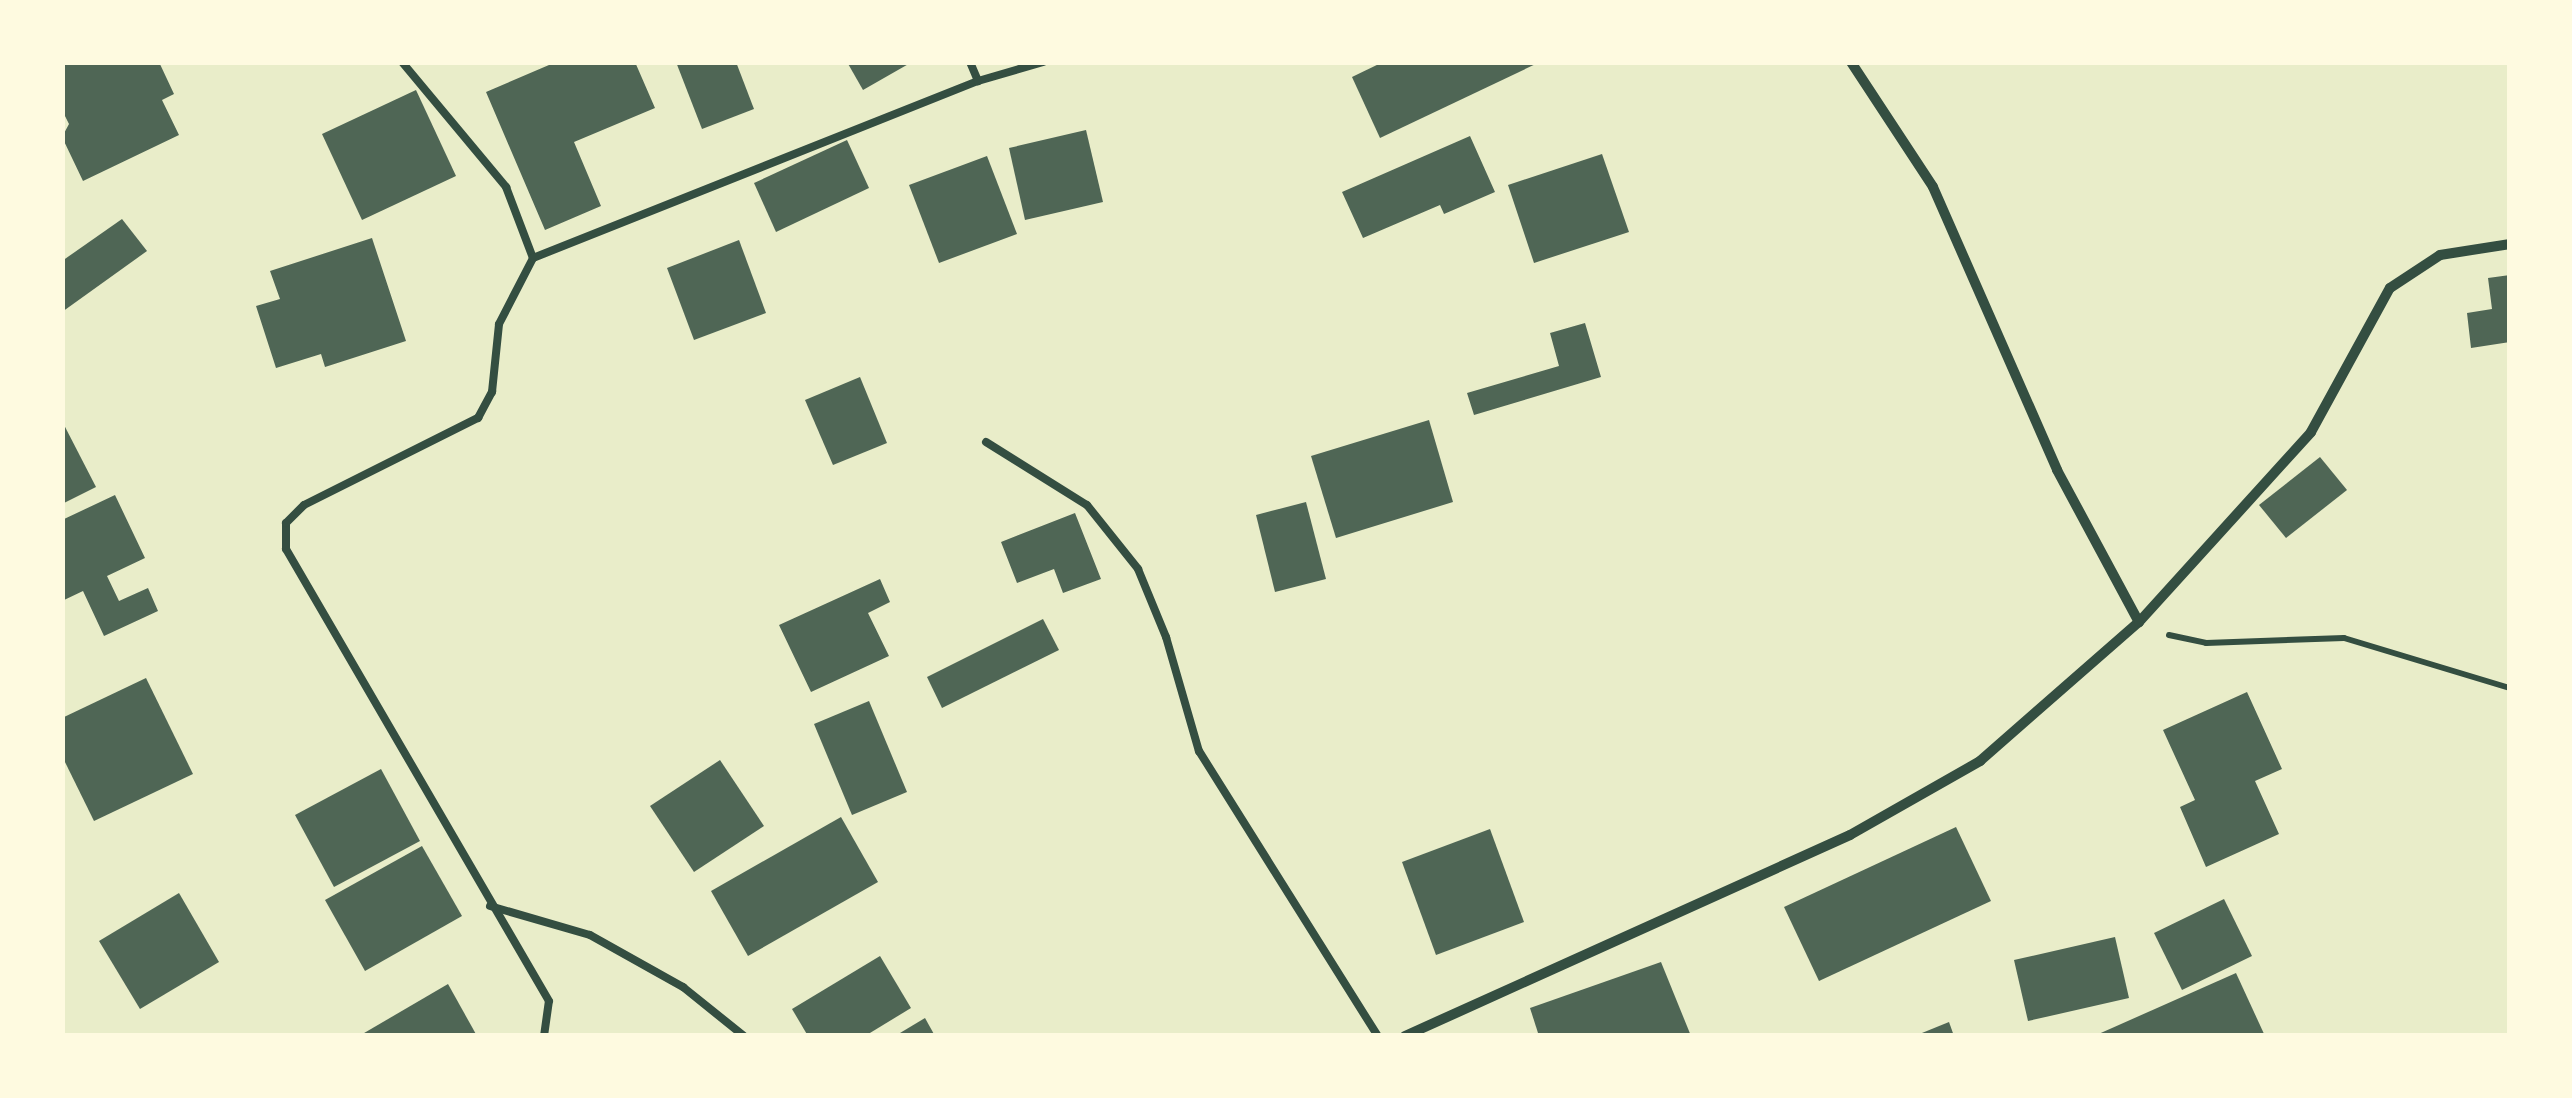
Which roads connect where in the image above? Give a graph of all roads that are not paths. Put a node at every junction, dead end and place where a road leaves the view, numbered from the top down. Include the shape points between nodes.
1 (402, 62) edge
2 (970, 62) edge
3 (1043, 62) edge
4 (1851, 62) edge
5 (978, 81) junction
6 (2510, 244) edge
7 (533, 258) junction
8 (986, 442) dead end
9 (2139, 622) junction
10 (490, 906) junction
11 (544, 1036) edge
12 (744, 1036) edge
13 (1378, 1036) edge
14 (1405, 1036) edge

1 - 7 lane via 506,187
2 - 5 lane
3 - 5 lane
4 - 9 street via 1933,187 2058,470
5 - 7 lane
6 - 9 street via 2440,255 2390,288 2311,432
7 - 10 lane via 500,324 492,392 478,418 304,505 286,523 286,549 396,730
8 - 13 lane via 1086,505 1138,568 1199,751
9 - 14 street via 1980,761 1850,835
10 - 11 lane via 549,1001
10 - 12 lane via 590,935 683,986

